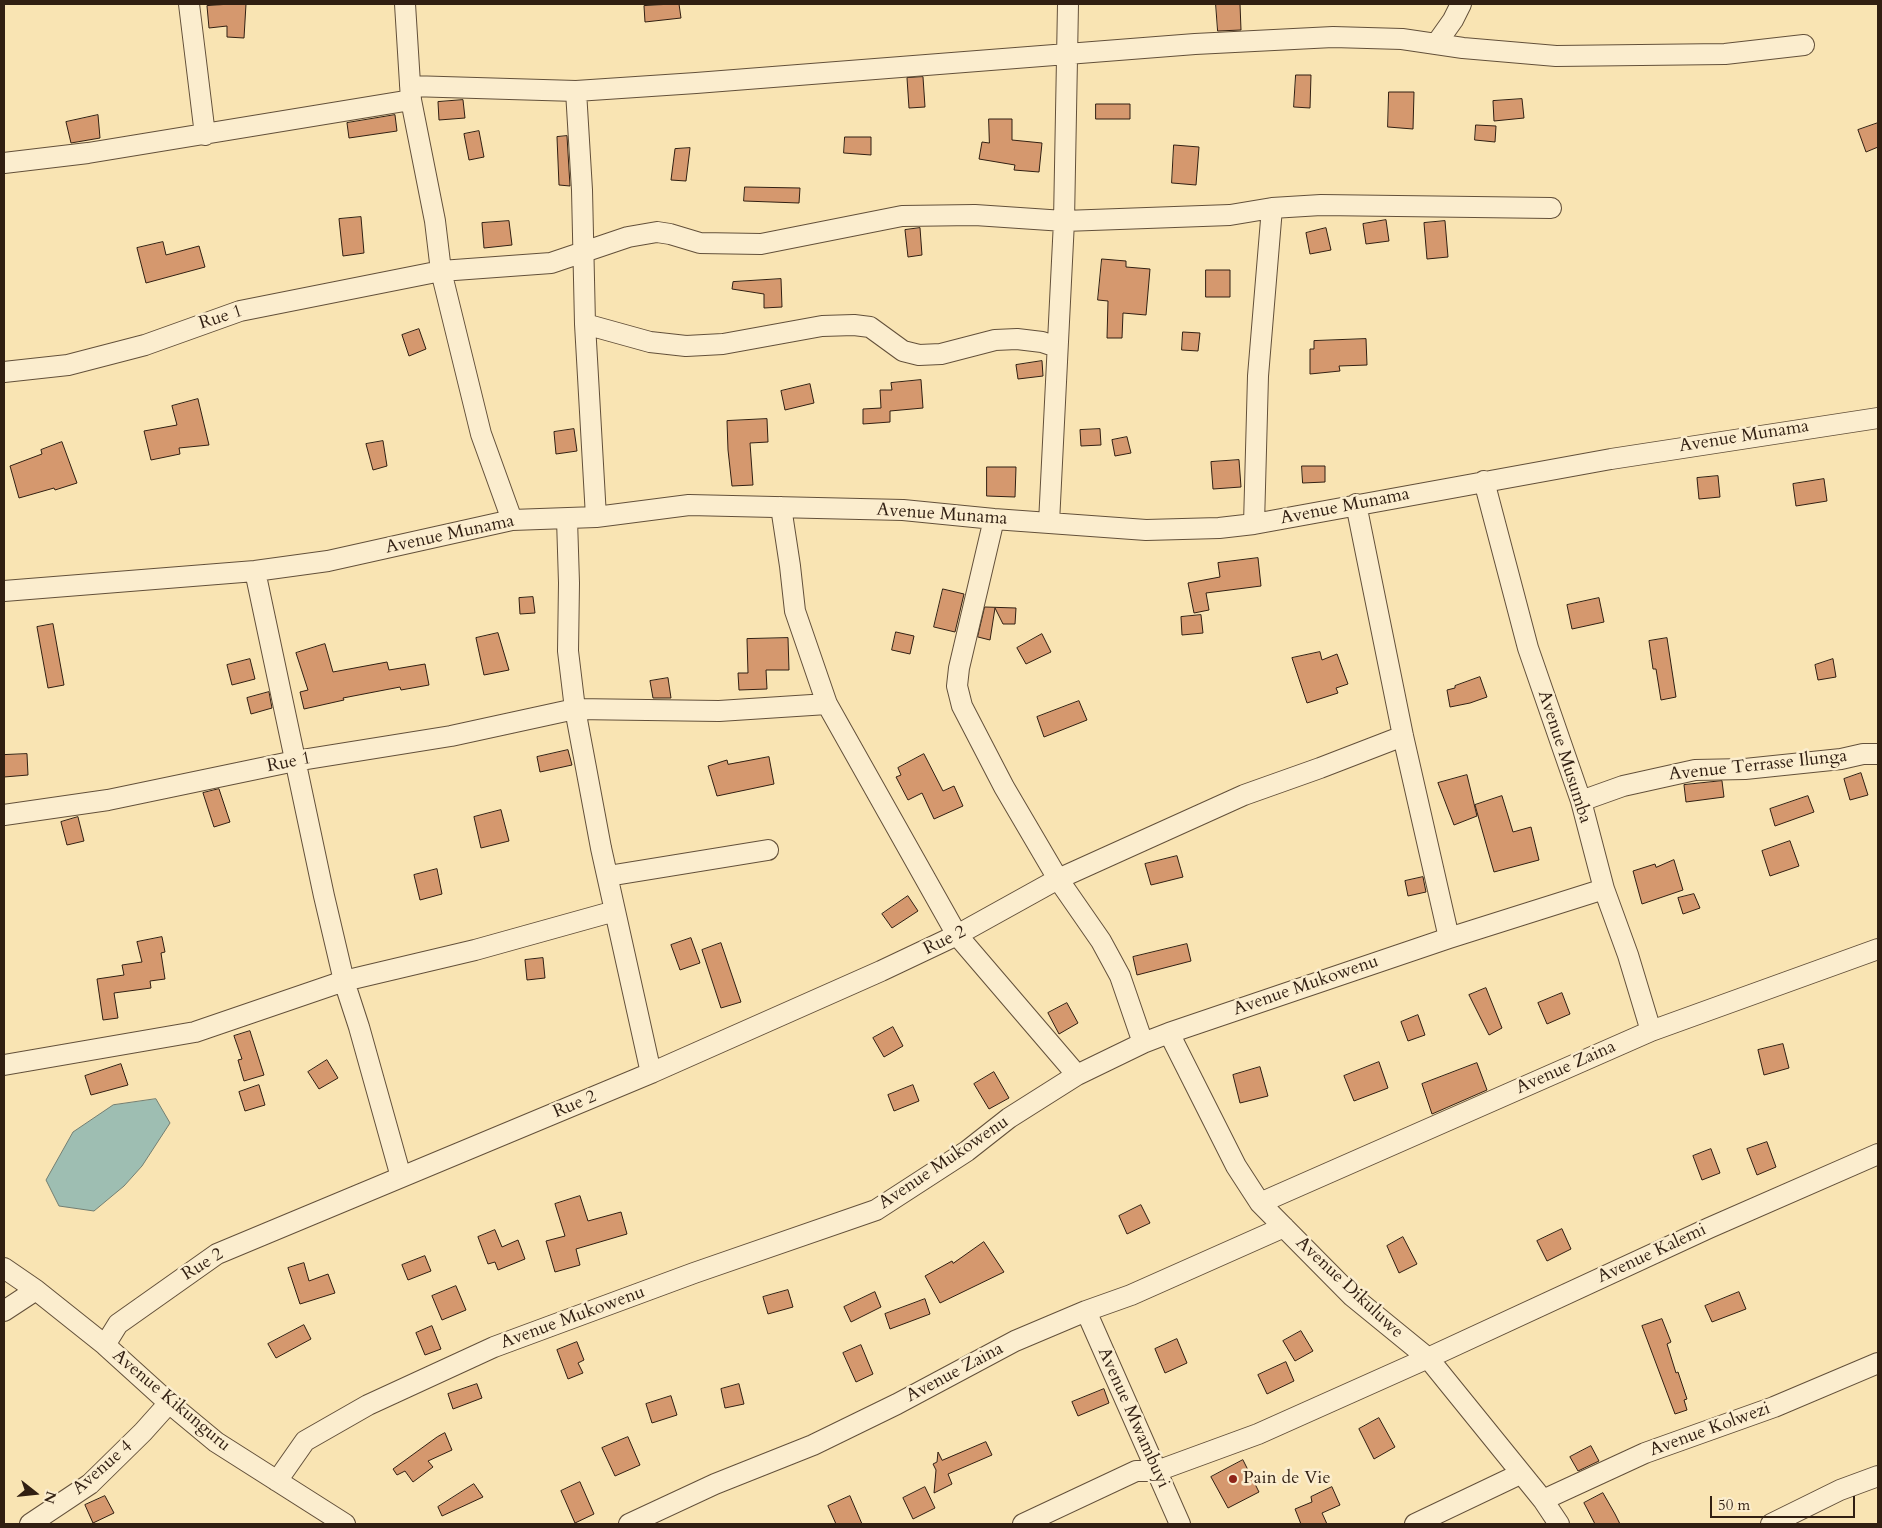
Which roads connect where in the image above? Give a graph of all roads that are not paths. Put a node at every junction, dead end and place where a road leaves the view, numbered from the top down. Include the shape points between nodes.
1 (189, 4) edge
2 (405, 4) edge
3 (1068, 4) edge
4 (1461, 4) edge
5 (1436, 44) junction
6 (1804, 45) dead end
7 (1067, 53) junction
8 (576, 91) junction
9 (411, 93) junction
10 (205, 135) junction
11 (4, 163) edge
12 (1272, 208) junction
13 (1551, 208) dead end
14 (1064, 221) junction
15 (583, 253) junction
16 (441, 271) junction
17 (585, 324) junction
18 (1057, 347) junction
19 (4, 372) edge
20 (1878, 418) edge
21 (1484, 481) junction
22 (1356, 504) junction
23 (781, 508) junction
24 (596, 517) junction
25 (566, 519) junction
26 (994, 519) junction
27 (512, 520) junction
28 (1049, 523) junction
29 (1254, 524) junction
30 (255, 571) junction
31 (4, 591) edge
32 (827, 704) junction
33 (575, 709) junction
34 (1404, 736) junction
35 (1878, 754) edge
36 (295, 761) junction
37 (1581, 801) junction
38 (4, 815) edge
39 (768, 850) dead end
40 (608, 876) junction
41 (1058, 879) junction
42 (1604, 890) junction
43 (615, 911) junction
44 (957, 935) junction
45 (1449, 938) junction
46 (1878, 949) edge
47 (344, 981) junction
48 (1651, 1031) junction
49 (1169, 1033) junction
50 (1143, 1043) junction
51 (4, 1065) edge
52 (651, 1073) junction
53 (1076, 1075) junction
54 (1878, 1154) edge
55 (401, 1177) junction
56 (1260, 1203) junction
57 (1284, 1227) junction
58 (4, 1268) edge
59 (36, 1290) junction
60 (4, 1311) edge
61 (1086, 1311) junction
62 (105, 1345) junction
63 (1428, 1358) junction
64 (1878, 1363) edge
65 (169, 1403) junction
66 (1157, 1471) junction
67 (1520, 1474) junction
68 (1878, 1476) edge
69 (277, 1481) junction
70 (1543, 1500) junction
71 (30, 1524) edge
72 (346, 1524) edge
73 (629, 1524) edge
74 (1023, 1524) edge
75 (1180, 1524) edge
76 (1415, 1524) edge
77 (1559, 1524) edge
78 (1772, 1524) edge

1 - 10 street
2 - 9 street
3 - 7 street
4 - 5 street
5 - 6 street via 1556,56 1725,54
5 - 7 street via 1333,36
7 - 8 street
7 - 14 street
8 - 9 street
8 - 15 street
9 - 10 street
9 - 16 street
10 - 11 street
12 - 13 street, Rue 1 via 1321,205
12 - 14 street, Rue 1 via 1230,214
12 - 29 street via 1258,376
14 - 15 street, Rue 1 via 975,214 902,216 761,244 700,244 657,232 628,237
14 - 18 street
15 - 16 street, Rue 1 via 551,263
15 - 17 street
16 - 19 street, Rue 1 via 240,311 146,345 68,365
16 - 27 street via 481,434
17 - 18 street via 650,342 686,346 723,344 822,326 854,325 870,327 903,351 919,355 942,354 995,340 1042,342
17 - 24 street
18 - 28 street
20 - 21 street, Avenue Munama
21 - 22 street, Avenue Munama
21 - 37 street, Avenue Musumba via 1528,648
22 - 29 street, Avenue Munama
22 - 34 street
23 - 24 street, Avenue Munama via 689,505
23 - 26 street, Avenue Munama via 903,510
23 - 32 street via 795,611
24 - 25 street, Avenue Munama
25 - 27 street, Avenue Munama
25 - 33 street via 568,651
26 - 28 street, Avenue Munama
26 - 41 street via 956,686 962,706 1000,779
27 - 30 street, Avenue Munama via 328,561
28 - 29 street, Avenue Munama via 1146,530
30 - 31 street, Avenue Munama
30 - 36 street
32 - 33 street, Rue 1 via 719,711
32 - 44 street
33 - 36 street, Rue 1 via 451,736
33 - 40 street
34 - 41 street, Rue 2 via 1244,795
34 - 45 street
35 - 37 street, Avenue Terrasse Ilunga via 1745,769 1696,770 1623,786
36 - 38 street, Rue 1 via 108,800
36 - 47 street
37 - 42 street, Avenue Musumba
39 - 40 street
40 - 43 street
41 - 44 street, Rue 2
41 - 50 street via 1120,976
42 - 45 street, Avenue Mukowenu
42 - 48 street, Avenue Musumba
43 - 47 street via 475,950
43 - 52 street
44 - 52 street, Rue 2
44 - 53 street
45 - 49 street, Avenue Mukowenu
46 - 48 street, Avenue Zaina
47 - 51 street via 195,1032
47 - 55 street
48 - 56 street, Avenue Zaina
49 - 50 street, Avenue Mukowenu
49 - 56 street, Avenue Dikuluwe via 1236,1166
50 - 53 street, Avenue Mukowenu
52 - 55 street, Rue 2
53 - 69 street, Avenue Mukowenu via 876,1210 494,1347 368,1405 305,1441
54 - 63 street, Avenue Kalemi
55 - 62 street, Rue 2 via 217,1254 118,1324
56 - 57 street, Avenue Dikuluwe
57 - 61 street, Avenue Zaina via 1131,1295
57 - 63 street, Avenue Dikuluwe via 1352,1296
58 - 59 street, Avenue Kikunguru
59 - 60 street
59 - 62 street, Avenue Kikunguru
61 - 66 street, Avenue Mwambuyi
61 - 73 street, Avenue Zaina via 1015,1341 813,1445 715,1484
62 - 65 street, Avenue Kikunguru
63 - 66 street, Avenue Kalemi via 1258,1434
63 - 67 street, Avenue Dikuluwe
64 - 70 street, Avenue Kolwezi via 1774,1407 1645,1453
65 - 69 street, Avenue Kikunguru via 216,1442
65 - 71 street, Avenue 4 via 90,1484
66 - 74 street, Avenue Kalemi via 1136,1471
66 - 75 street, Avenue Mwambuyi
67 - 70 street, Avenue Dikuluwe
67 - 76 street
68 - 78 street via 1840,1490
69 - 72 street, Avenue Kikunguru
70 - 77 street, Avenue Dikuluwe

